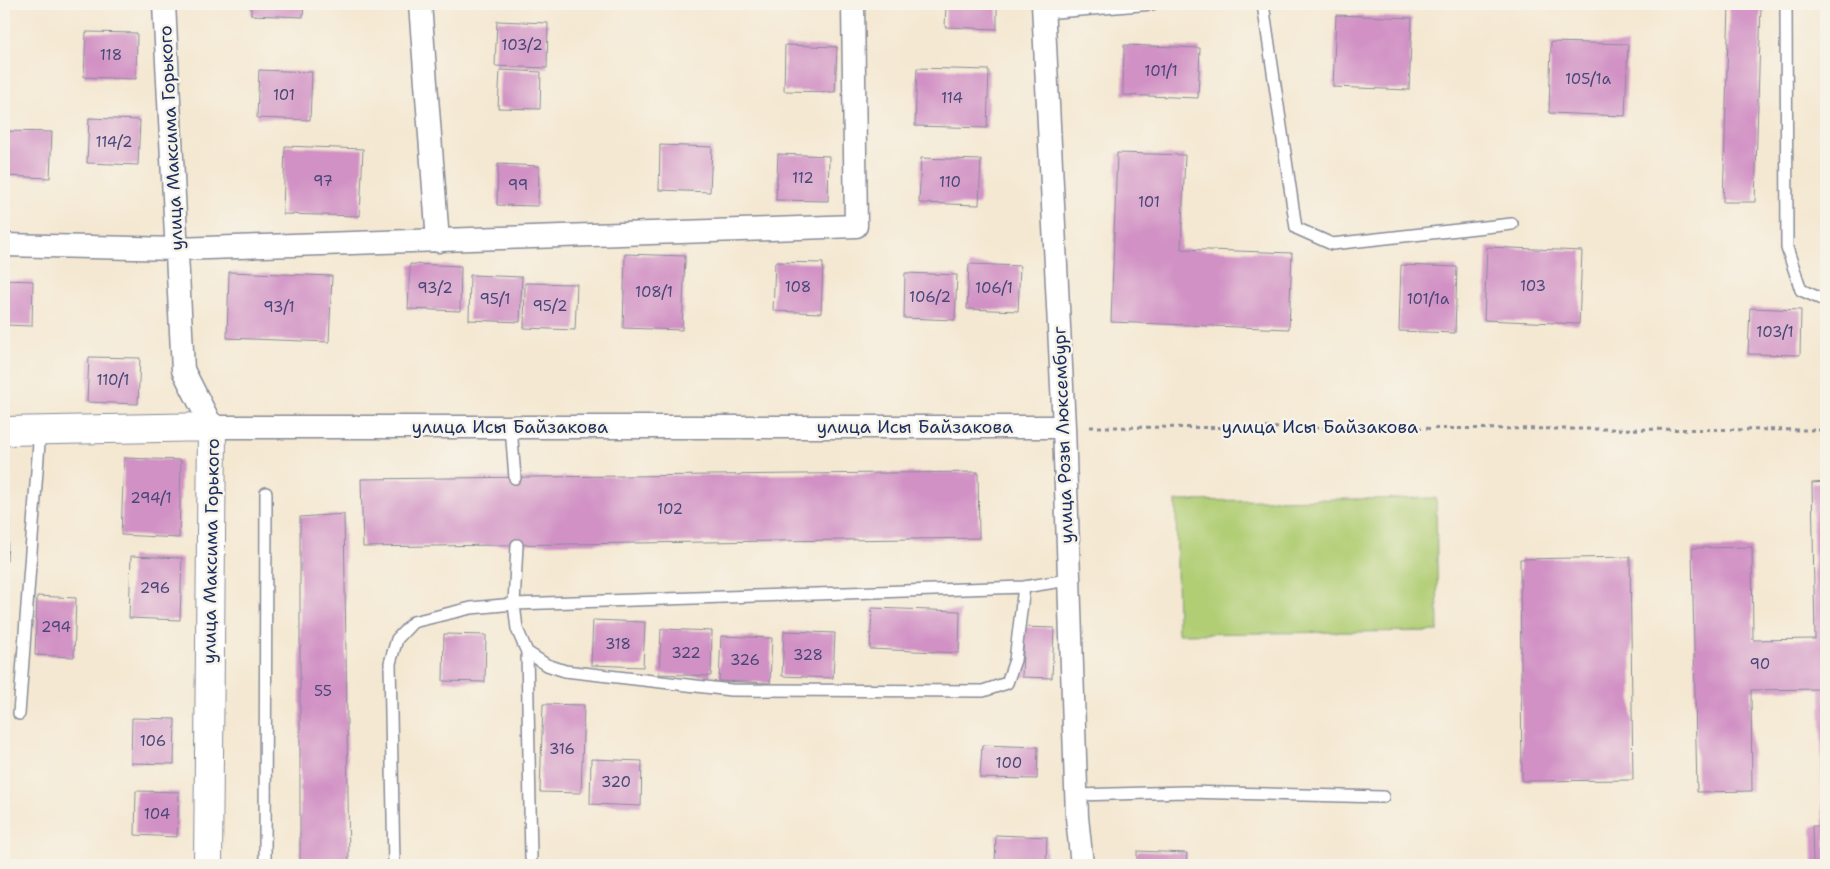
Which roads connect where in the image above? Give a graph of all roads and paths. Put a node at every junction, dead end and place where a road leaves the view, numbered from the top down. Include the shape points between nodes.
1 (164, 4) edge
2 (420, 4) edge
3 (853, 4) edge
4 (1152, 4) edge
5 (1263, 4) edge
6 (1786, 4) edge
7 (1044, 8) edge
8 (1512, 224) dead end
9 (438, 241) junction
10 (4, 244) edge
11 (177, 249) junction
12 (1826, 301) edge
13 (212, 426) junction
14 (511, 427) junction
15 (1064, 427) junction
16 (40, 430) junction
17 (1826, 430) edge
18 (4, 431) edge
19 (515, 478) dead end
20 (266, 493) dead end
21 (517, 545) dead end
22 (1068, 580) junction
23 (1024, 587) junction
24 (514, 604) junction
25 (526, 652) junction
26 (19, 714) dead end
27 (1077, 795) junction
28 (1382, 797) dead end
29 (531, 858) dead end
30 (208, 865) edge
31 (266, 865) edge
32 (394, 865) edge
33 (1082, 865) edge

1 - 11 street, улица Максима Горького
2 - 9 street
3 - 9 street via 856,226
4 - 7 lane
5 - 8 lane via 1296,228 1332,244
6 - 12 lane via 1787,248 1801,290
7 - 15 street, улица Розы Люксембург
9 - 11 street
10 - 11 street
11 - 13 street, улица Максима Горького via 183,370
13 - 14 street, улица Исы Байзакова
13 - 16 street, улица Исы Байзакова
13 - 30 street, улица Максима Горького
14 - 15 street, улица Исы Байзакова
14 - 19 lane
15 - 17 path, улица Исы Байзакова
15 - 22 street, улица Розы Люксембург
16 - 18 street, улица Исы Байзакова
16 - 26 lane
20 - 31 lane
21 - 24 lane
22 - 23 lane
22 - 27 street, улица Розы Люксембург
23 - 24 lane
23 - 25 lane via 1016,660 1007,684 983,691 731,690 565,671
24 - 25 lane via 517,629
24 - 32 lane via 471,608 412,622 397,639 390,663
25 - 29 lane
27 - 28 lane via 1185,792
27 - 33 street, улица Розы Люксембург

